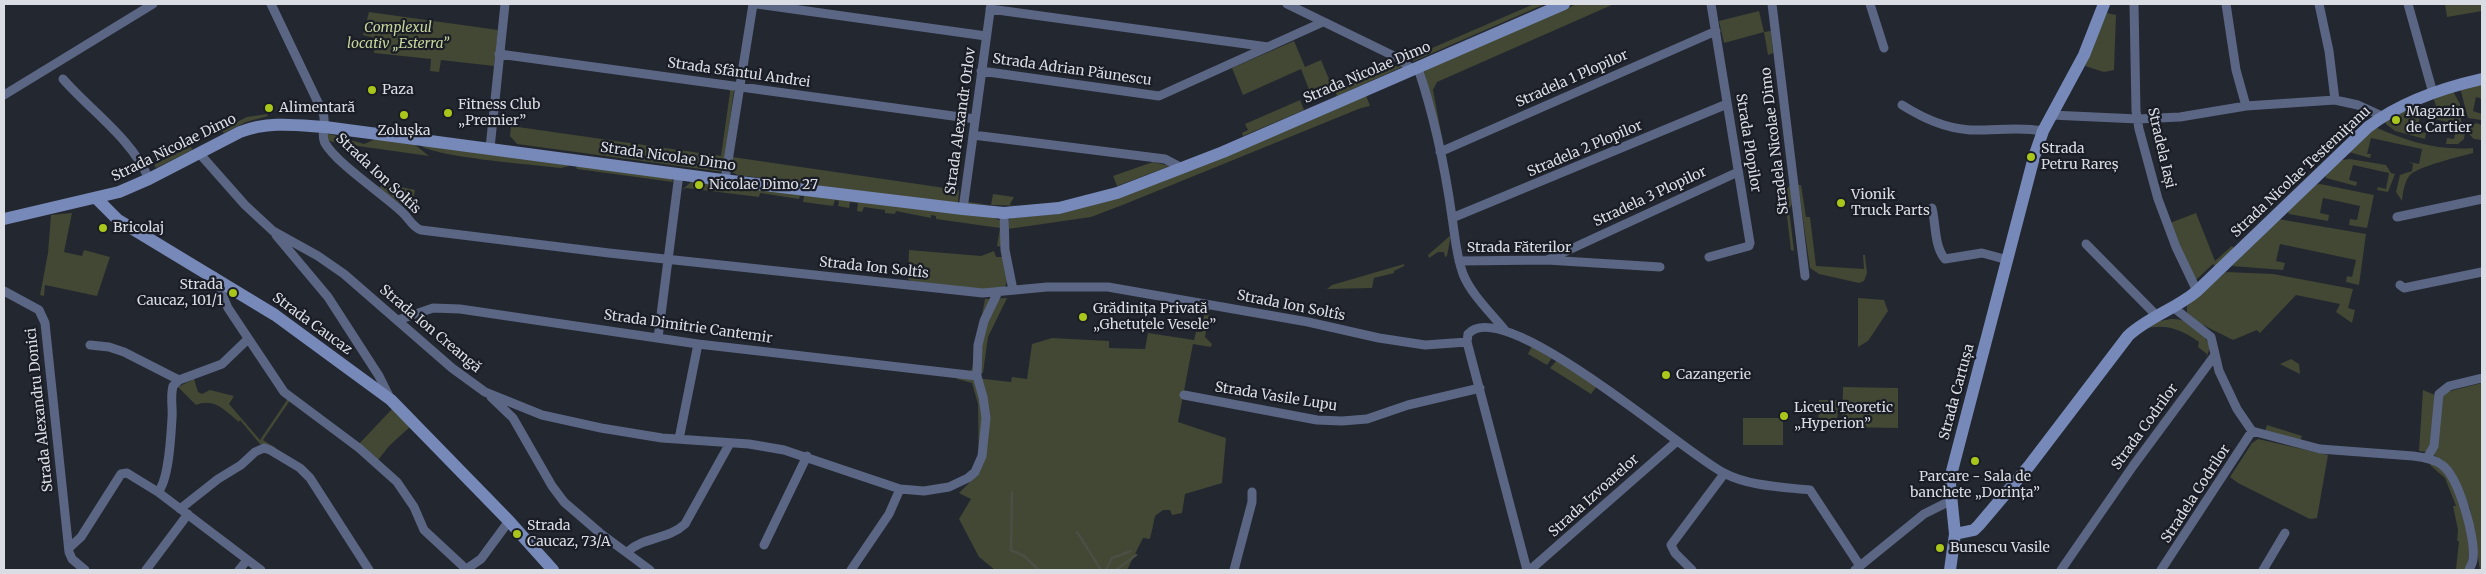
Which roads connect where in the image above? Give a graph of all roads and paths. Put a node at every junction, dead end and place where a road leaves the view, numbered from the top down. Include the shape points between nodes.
1 (153, 4) edge
2 (272, 4) edge
3 (505, 4) edge
4 (755, 4) edge
5 (1286, 4) edge
6 (1564, 4) edge
7 (1711, 4) edge
8 (1772, 4) edge
9 (1870, 4) edge
10 (2104, 4) edge
11 (2134, 4) edge
12 (2226, 4) edge
13 (2319, 4) edge
14 (2408, 4) edge
15 (991, 6) edge
16 (1323, 22) junction
17 (1716, 31) junction
18 (986, 36) junction
19 (1268, 47) junction
20 (1884, 48) dead end
21 (499, 54) junction
22 (1415, 69) junction
23 (981, 71) junction
24 (63, 79) dead end
25 (2482, 79) edge
26 (739, 87) junction
27 (2433, 93) junction
28 (4, 95) edge
29 (2335, 100) junction
30 (1727, 104) junction
31 (1902, 105) dead end
32 (2246, 106) junction
33 (2051, 115) junction
34 (2382, 116) junction
35 (2138, 119) junction
36 (976, 120) junction
37 (325, 127) junction
38 (2042, 131) junction
39 (973, 134) junction
40 (490, 148) junction
41 (1440, 152) junction
42 (199, 153) junction
43 (1182, 168) junction
44 (1738, 172) junction
45 (680, 174) junction
46 (149, 179) junction
47 (725, 180) junction
48 (96, 198) junction
49 (2482, 199) edge
50 (1932, 208) dead end
51 (963, 209) junction
52 (1004, 213) junction
53 (2398, 217) dead end
54 (1452, 218) junction
55 (4, 219) edge
56 (273, 231) junction
57 (2086, 244) dead end
58 (1709, 257) dead end
59 (668, 259) junction
60 (1547, 260) junction
61 (2008, 260) junction
62 (1459, 261) junction
63 (1660, 267) dead end
64 (2482, 272) edge
65 (214, 276) junction
66 (1805, 276) dead end
67 (2400, 285) dead end
68 (1013, 290) junction
69 (4, 291) edge
70 (2197, 291) junction
71 (997, 294) junction
72 (2174, 308) junction
73 (2157, 316) junction
74 (398, 320) junction
75 (1504, 329) junction
76 (658, 338) junction
77 (248, 339) junction
78 (1467, 340) junction
79 (698, 344) junction
80 (90, 345) dead end
81 (2215, 355) junction
82 (977, 376) junction
83 (2482, 378) edge
84 (179, 380) junction
85 (1480, 388) junction
86 (485, 392) junction
87 (1184, 396) dead end
88 (391, 400) junction
89 (2252, 431) junction
90 (679, 439) junction
91 (1676, 442) junction
92 (730, 443) junction
93 (807, 456) junction
94 (2427, 458) junction
95 (1724, 474) junction
96 (900, 489) junction
97 (158, 492) junction
98 (1252, 492) dead end
99 (1952, 500) junction
100 (184, 511) junction
101 (509, 521) junction
102 (2285, 533) dead end
103 (1955, 534) junction
104 (764, 545) dead end
105 (69, 548) junction
106 (627, 552) junction
107 (248, 560) junction
108 (1858, 568) edge
109 (85, 570) edge
110 (146, 570) edge
111 (239, 570) edge
112 (261, 570) edge
113 (369, 570) edge
114 (465, 570) edge
115 (553, 570) edge
116 (650, 570) edge
117 (851, 570) edge
118 (1234, 570) edge
119 (1528, 570) edge
120 (1692, 570) edge
121 (1950, 570) edge
122 (2061, 570) edge
123 (2161, 570) edge
124 (2263, 570) edge
125 (2469, 570) edge

1 - 28 street
2 - 37 street via 308,77 326,120
3 - 21 street
4 - 18 street, Strada Alexandr Orlov
4 - 26 street
5 - 16 street
6 - 22 street, Strada Nicolae Dimo
7 - 17 street, Strada Plopilor
8 - 66 street, Stradela Nicolae Dimo
9 - 20 street
10 - 33 street, Strada Cartușa via 2084,55
11 - 35 street, Stradela Iași
12 - 32 street
13 - 29 street
14 - 27 street
15 - 18 street, Strada Alexandr Orlov
15 - 19 street
16 - 19 street, Strada Adrian Păunescu
16 - 22 street
17 - 30 street, Strada Plopilor
17 - 41 street, Stradela 1 Plopilor
18 - 23 street, Strada Alexandr Orlov
19 - 23 street, Strada Adrian Păunescu via 1159,96
21 - 26 street, Strada Sfântul Andrei
21 - 40 street
22 - 41 street via 1428,100
22 - 43 street, Strada Nicolae Dimo
23 - 36 street, Strada Alexandr Orlov
24 - 46 street, Strada Nicolae Dimo via 131,148
25 - 27 street, Strada Nicolae Testemițanu
26 - 36 street, Strada Sfântul Andrei
26 - 47 street
27 - 34 street, Strada Nicolae Testemițanu
29 - 32 street
29 - 34 street via 2358,105
30 - 44 street, Strada Plopilor
30 - 54 street, Stradela 2 Plopilor
31 - 38 street via 1925,119 1953,128
32 - 35 street via 2180,117
33 - 35 street
33 - 38 street, Strada Cartușa
34 - 70 street, Strada Nicolae Testemițanu via 2340,152
35 - 70 street, Stradela Iași via 2158,199
36 - 39 street, Strada Alexandr Orlov
37 - 40 street, Strada Nicolae Dimo
37 - 42 street, Strada Nicolae Dimo via 266,124 240,132
37 - 59 street, Strada Ion Soltîs via 323,136 329,149 418,229
38 - 61 street, Strada Cartușa
39 - 43 street via 1165,160
39 - 51 street, Strada Alexandr Orlov
40 - 45 street, Strada Nicolae Dimo
41 - 54 street
42 - 46 street, Strada Nicolae Dimo
42 - 56 street, Strada Ion Creangă
43 - 52 street, Strada Nicolae Dimo via 1081,204
44 - 58 street, Strada Plopilor via 1749,246
44 - 60 street, Stradela 3 Plopilor
45 - 47 street, Strada Nicolae Dimo
45 - 59 street
46 - 48 street, Strada Nicolae Dimo
47 - 51 street, Strada Nicolae Dimo
48 - 55 street
48 - 65 street, Strada Caucaz via 118,220
49 - 53 street
50 - 61 street via 1937,241 1945,259 1982,253
51 - 52 street, Strada Nicolae Dimo
52 - 68 street via 1005,250
54 - 62 street
56 - 74 street, Strada Ion Creangă via 318,256
56 - 88 street via 328,297
57 - 73 street
59 - 71 street, Strada Ion Soltîs
59 - 76 street
60 - 62 street, Strada Făterilor
60 - 63 street, Strada Făterilor
61 - 99 street, Strada Cartușa via 1953,468
62 - 75 street, Strada Făterilor via 1467,282
64 - 67 street via 2436,283 2404,288
65 - 77 street via 224,301
65 - 88 street, Strada Caucaz via 275,314
68 - 71 street, Strada Ion Soltîs
68 - 78 street, Strada Ion Soltîs via 1108,287 1308,322 1387,340 1425,344
69 - 105 street, Strada Alexandru Donici via 39,310 45,323
70 - 72 street, Strada Nicolae Testemițanu
71 - 82 street via 980,335
72 - 73 street, Strada Nicolae Testemițanu
72 - 81 street via 2210,337
73 - 103 street, Strada Nicolae Testemițanu via 2128,336 2029,466 1979,525 1974,530
74 - 76 street, Strada Dimitrie Cantemir via 433,308 445,308
74 - 86 street, Strada Ion Creangă via 452,368
75 - 78 street, Strada Făterilor via 1479,328 1470,332
75 - 91 street, Strada Făterilor via 1584,374
76 - 79 street, Strada Dimitrie Cantemir
77 - 84 street via 230,358 214,368
77 - 114 street via 284,392 359,448 397,482 414,507 424,530
78 - 85 street
79 - 82 street, Strada Dimitrie Cantemir
79 - 90 street
80 - 84 street via 124,352
81 - 89 street via 2237,409
81 - 122 street, Strada Codrilor
82 - 96 street, Strada Ion Creangă via 986,418 982,456 975,472 949,487 924,491
83 - 94 street via 2449,386 2439,394 2434,446
84 - 97 street via 172,390 173,417 166,471
85 - 87 street, Strada Vasile Lupu via 1366,419 1342,421 1317,420
85 - 119 street
86 - 90 street, Strada Ion Creangă via 542,415 601,428
86 - 106 street via 513,418 564,502
88 - 101 street, Strada Caucaz
89 - 94 street via 2320,449
89 - 123 street, Stradela Codrilor
90 - 92 street, Strada Ion Creangă
91 - 95 street, Strada Făterilor
91 - 119 street, Strada Izvoarelor
92 - 93 street, Strada Ion Creangă via 769,447
92 - 106 street via 685,524 675,532 639,542
93 - 96 street, Strada Ion Creangă
93 - 104 street
94 - 125 street via 2449,472 2463,505 2473,550
95 - 108 street, Strada Făterilor via 1810,490
95 - 120 street via 1671,545
96 - 117 street via 889,514
97 - 100 street
97 - 105 street via 127,473 120,474 81,537
98 - 118 street
99 - 103 street, Strada Cartușa
99 - 108 street via 1924,514
100 - 107 street
100 - 110 street
100 - 113 street via 218,479 264,448 285,458 310,478
101 - 114 street via 481,559
101 - 115 street, Strada Caucaz
102 - 124 street
103 - 121 street, Strada Cartușa
105 - 109 street, Strada Alexandru Donici via 72,559
106 - 116 street
107 - 111 street
107 - 112 street

